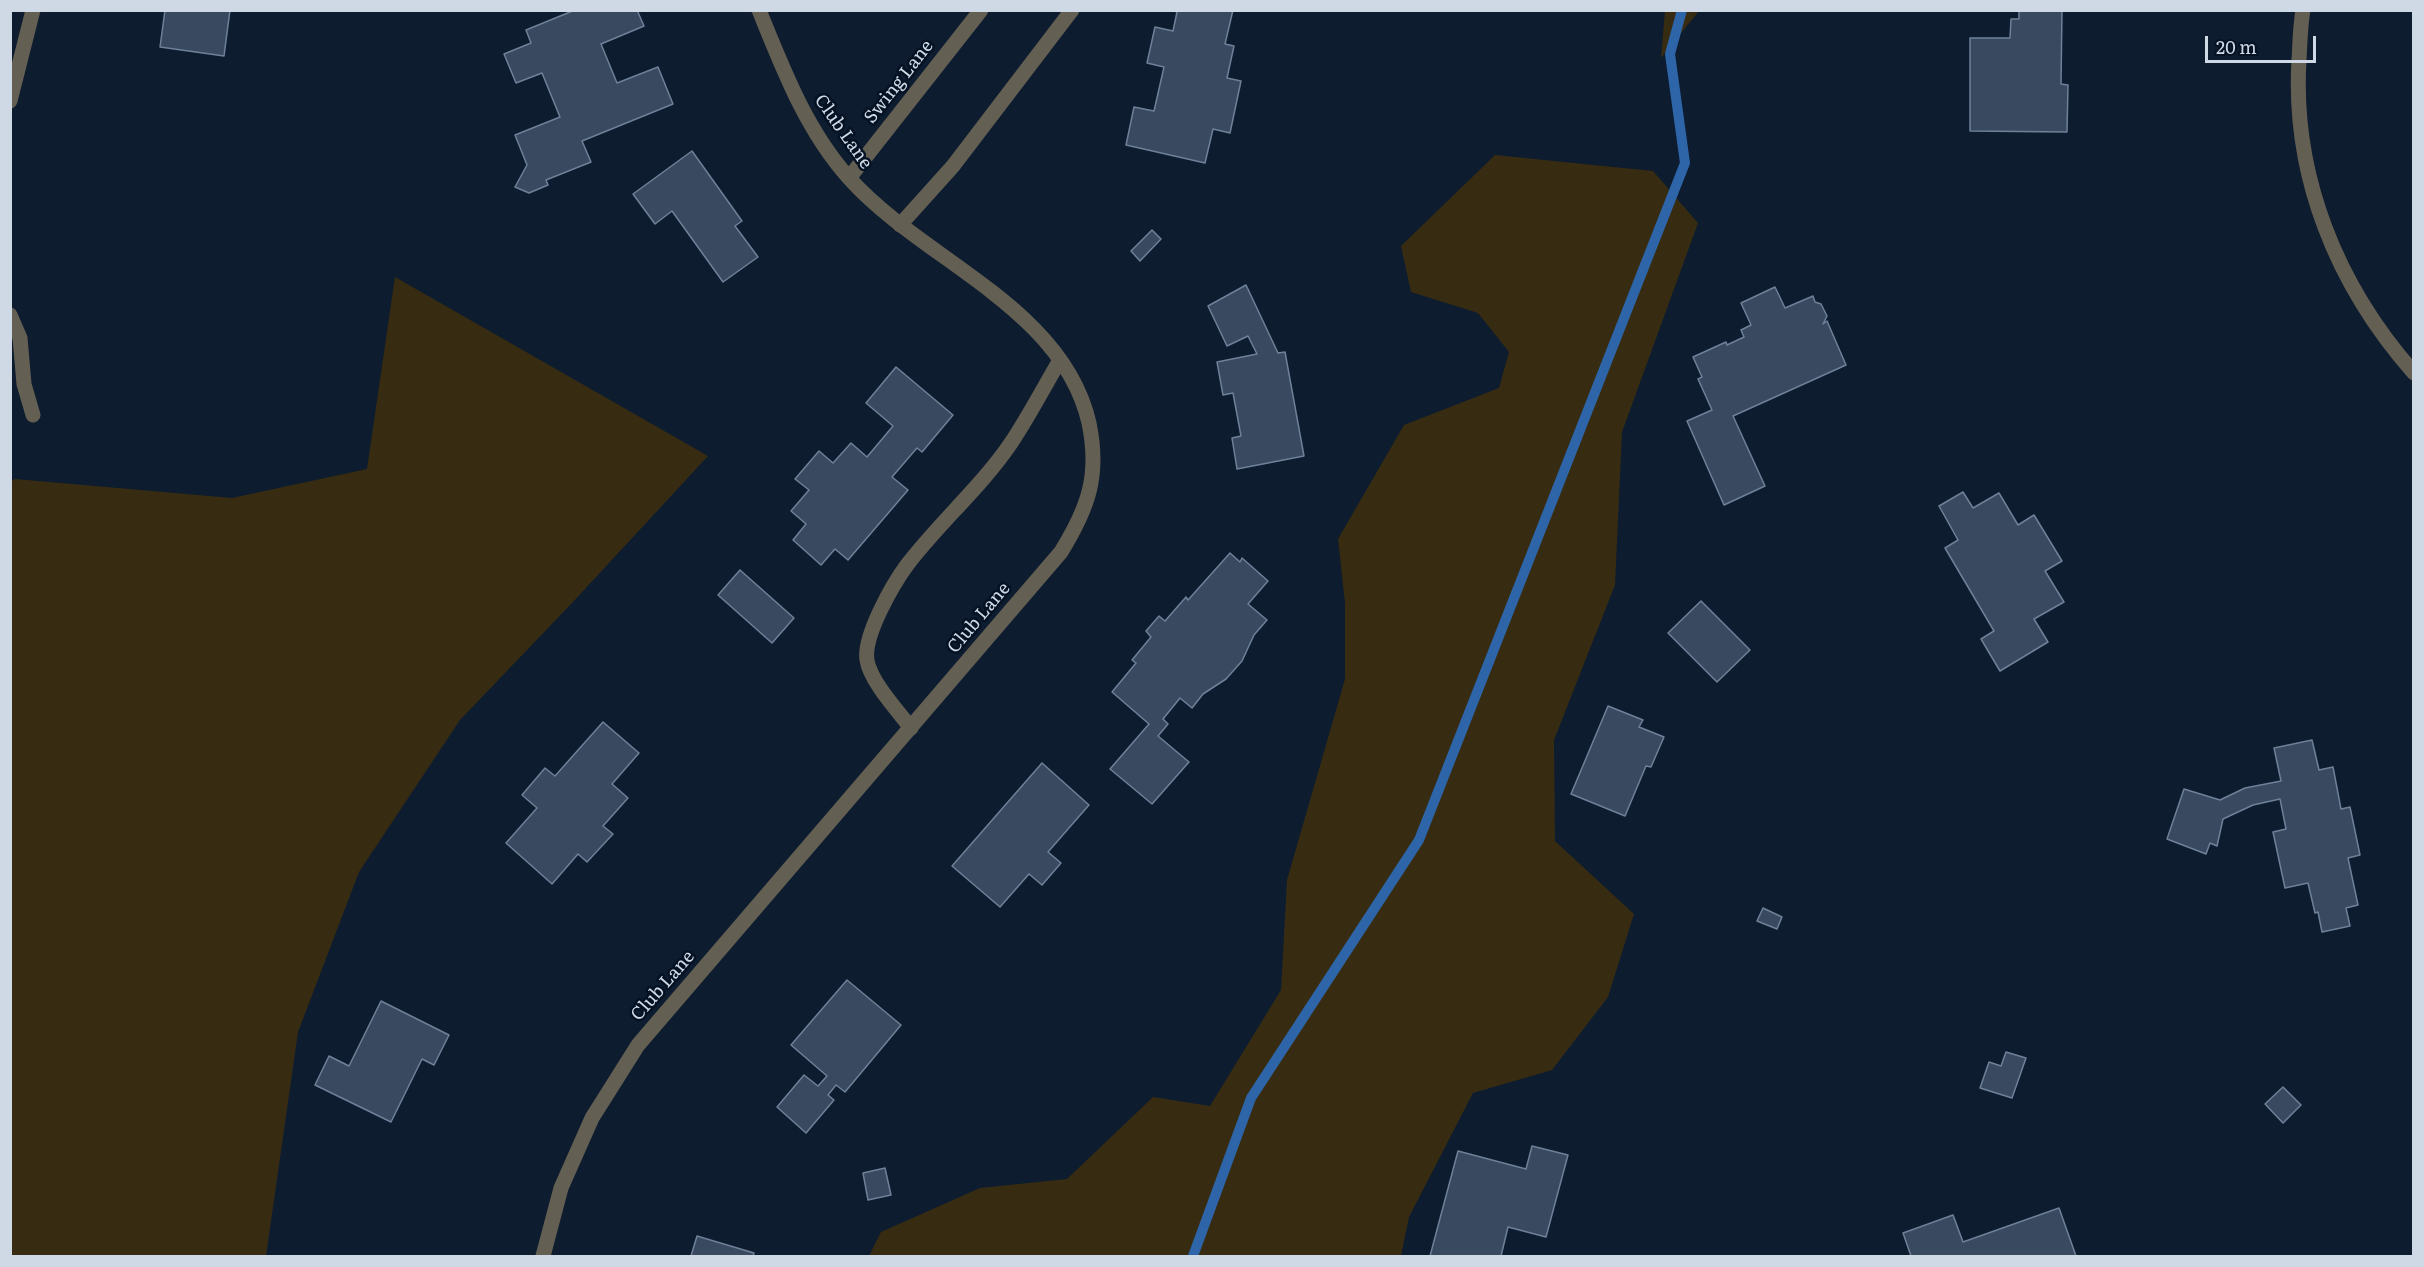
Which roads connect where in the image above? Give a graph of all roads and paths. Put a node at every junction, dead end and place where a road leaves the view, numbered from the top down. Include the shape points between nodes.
1 (33, 10) edge
2 (759, 10) edge
3 (981, 10) edge
4 (1072, 10) edge
5 (2303, 10) edge
6 (10, 101) edge
7 (849, 178) junction
8 (900, 225) junction
9 (10, 315) edge
10 (1060, 360) junction
11 (2414, 373) edge
12 (33, 415) dead end
13 (911, 728) junction
14 (543, 1257) edge

1 - 6 street
2 - 7 street, Club Lane via 792,90 814,131
3 - 7 street, Swing Lane
4 - 8 street via 953,166
5 - 11 street via 2298,89 2302,146 2319,214 2364,307
7 - 8 street, Club Lane
8 - 10 street, Club Lane via 1015,311 1054,349
9 - 12 street via 20,338 24,384
10 - 13 street, Club Lane via 1076,386 1092,436 1094,463 1087,502 1061,552
10 - 13 street via 1011,442 907,566 867,639 867,660 874,678
13 - 14 street, Club Lane via 638,1045 592,1118 561,1188

